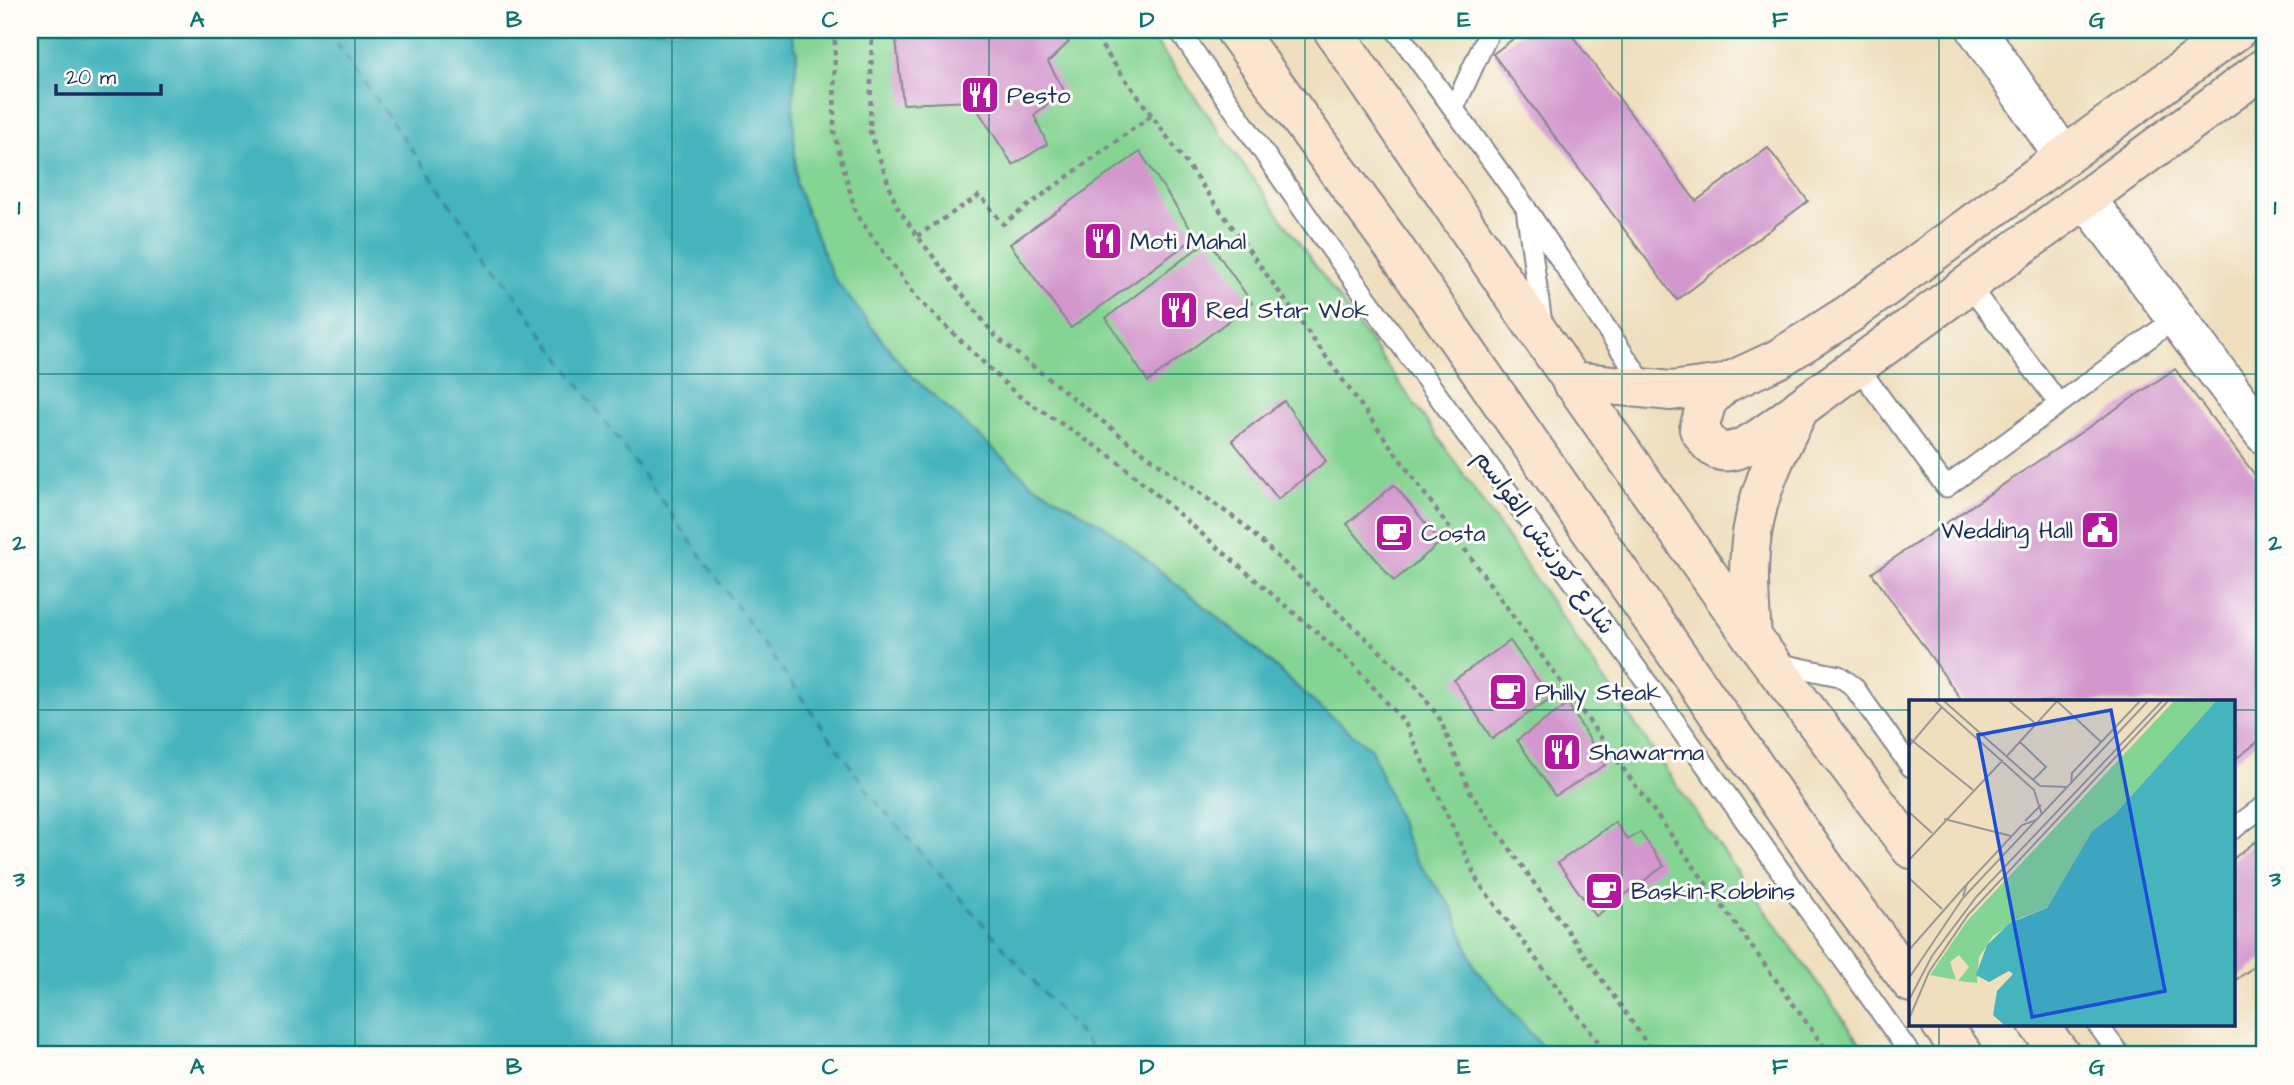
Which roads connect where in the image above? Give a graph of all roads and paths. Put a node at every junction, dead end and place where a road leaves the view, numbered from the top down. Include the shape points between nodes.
1 (835, 30) edge
2 (872, 30) edge
3 (1090, 30) edge
4 (1179, 30) edge
5 (1234, 30) edge
6 (1333, 30) edge
7 (1396, 30) edge
8 (1490, 30) edge
9 (1976, 30) edge
10 (2236, 30) edge
11 (2264, 68) edge
12 (1454, 108) junction
13 (1152, 115) junction
14 (2064, 157) junction
15 (2087, 200) junction
16 (1526, 208) junction
17 (917, 236) junction
18 (1969, 286) junction
19 (2176, 318) junction
20 (1545, 342) junction
21 (1858, 367) junction
22 (1571, 381) junction
23 (1724, 384) junction
24 (1647, 390) junction
25 (2059, 404) junction
26 (1800, 408) junction
27 (2264, 435) edge
28 (1761, 650) junction
29 (1909, 763) edge
30 (2264, 806) edge
31 (2234, 828) edge
32 (1909, 846) edge
33 (1909, 980) edge
34 (1942, 1026) edge
35 (2039, 1026) edge
36 (2099, 1026) edge
37 (1608, 1055) edge
38 (1656, 1055) edge
39 (1830, 1055) edge
40 (1911, 1055) edge
41 (1964, 1055) edge
42 (2061, 1055) edge
43 (2120, 1055) edge

1 - 37 path via 834,132 856,214 917,298 1016,394 1115,459 1352,663 1405,723 1478,882
2 - 17 path via 870,131 896,205
3 - 13 path
4 - 40 lane, شارع كورنيش القواسم via 1315,227
5 - 33 main road, شارع كورنيش القواسم via 1393,246 1826,869
6 - 20 main road
7 - 12 lane
8 - 12 lane
9 - 14 street
10 - 14 main road
11 - 15 main road
12 - 16 lane
13 - 17 path via 1003,224 980,195
13 - 39 path
14 - 23 main road via 1849,314 1778,359
15 - 18 main road
15 - 19 street
16 - 20 lane
16 - 24 lane
17 - 38 path via 996,337 1130,443 1240,522 1412,681 1440,719 1470,792
18 - 21 main road
18 - 25 lane
19 - 25 lane
19 - 27 street
20 - 22 main road
21 - 25 lane via 1945,487
21 - 26 main road
22 - 24 main road
22 - 28 main road
23 - 24 main road
23 - 26 main road via 1707,401 1699,429 1718,450 1746,447
26 - 28 main road via 1762,490 1755,519 1748,593
28 - 29 lane via 1839,676 1853,686
28 - 32 main road
30 - 31 lane
34 - 41 main road
35 - 42 main road
36 - 43 lane

